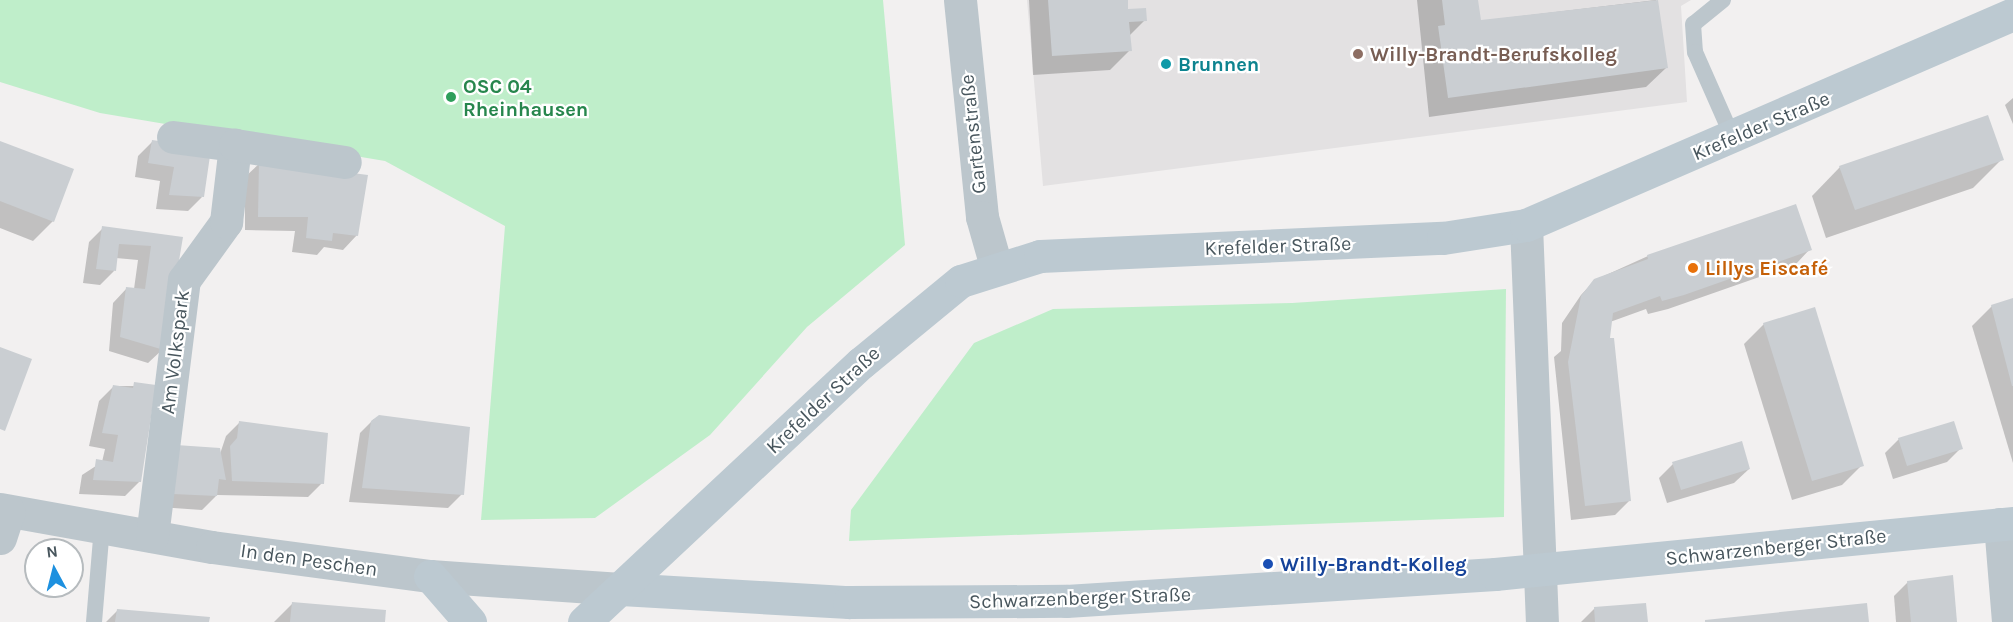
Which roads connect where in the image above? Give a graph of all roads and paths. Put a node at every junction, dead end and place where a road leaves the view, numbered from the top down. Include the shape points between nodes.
1 (960, 0) edge
2 (1723, 0) edge
3 (2013, 14) edge
4 (173, 137) dead end
5 (1733, 138) junction
6 (235, 145) junction
7 (345, 162) dead end
8 (1526, 225) junction
9 (996, 266) junction
10 (3, 519) edge
11 (2006, 523) edge
12 (102, 527) junction
13 (153, 536) junction
14 (1538, 571) junction
15 (430, 576) junction
16 (621, 589) junction
17 (94, 622) edge
18 (470, 622) edge
19 (584, 622) edge
20 (1542, 622) edge
21 (2008, 622) edge

1 - 9 street, Gartenstraße via 982,217
2 - 5 lane via 1693,24 1695,52
3 - 5 street, Krefelder Straße
4 - 6 street
5 - 8 street, Krefelder Straße
6 - 7 street
6 - 13 street, Am Volkspark via 226,222 184,280
8 - 9 street, Krefelder Straße via 1443,238 1040,256
8 - 14 street
9 - 16 street, Krefelder Straße via 961,281 861,363
10 - 12 street, In den Peschen
11 - 14 street, Schwarzenberger Straße
11 - 21 street
12 - 13 street, In den Peschen
12 - 17 lane
13 - 15 street, In den Peschen
14 - 16 street, Schwarzenberger Straße via 1066,601 849,602
14 - 20 street
15 - 16 street, In den Peschen
15 - 18 street
16 - 19 street, Krefelder Straße

